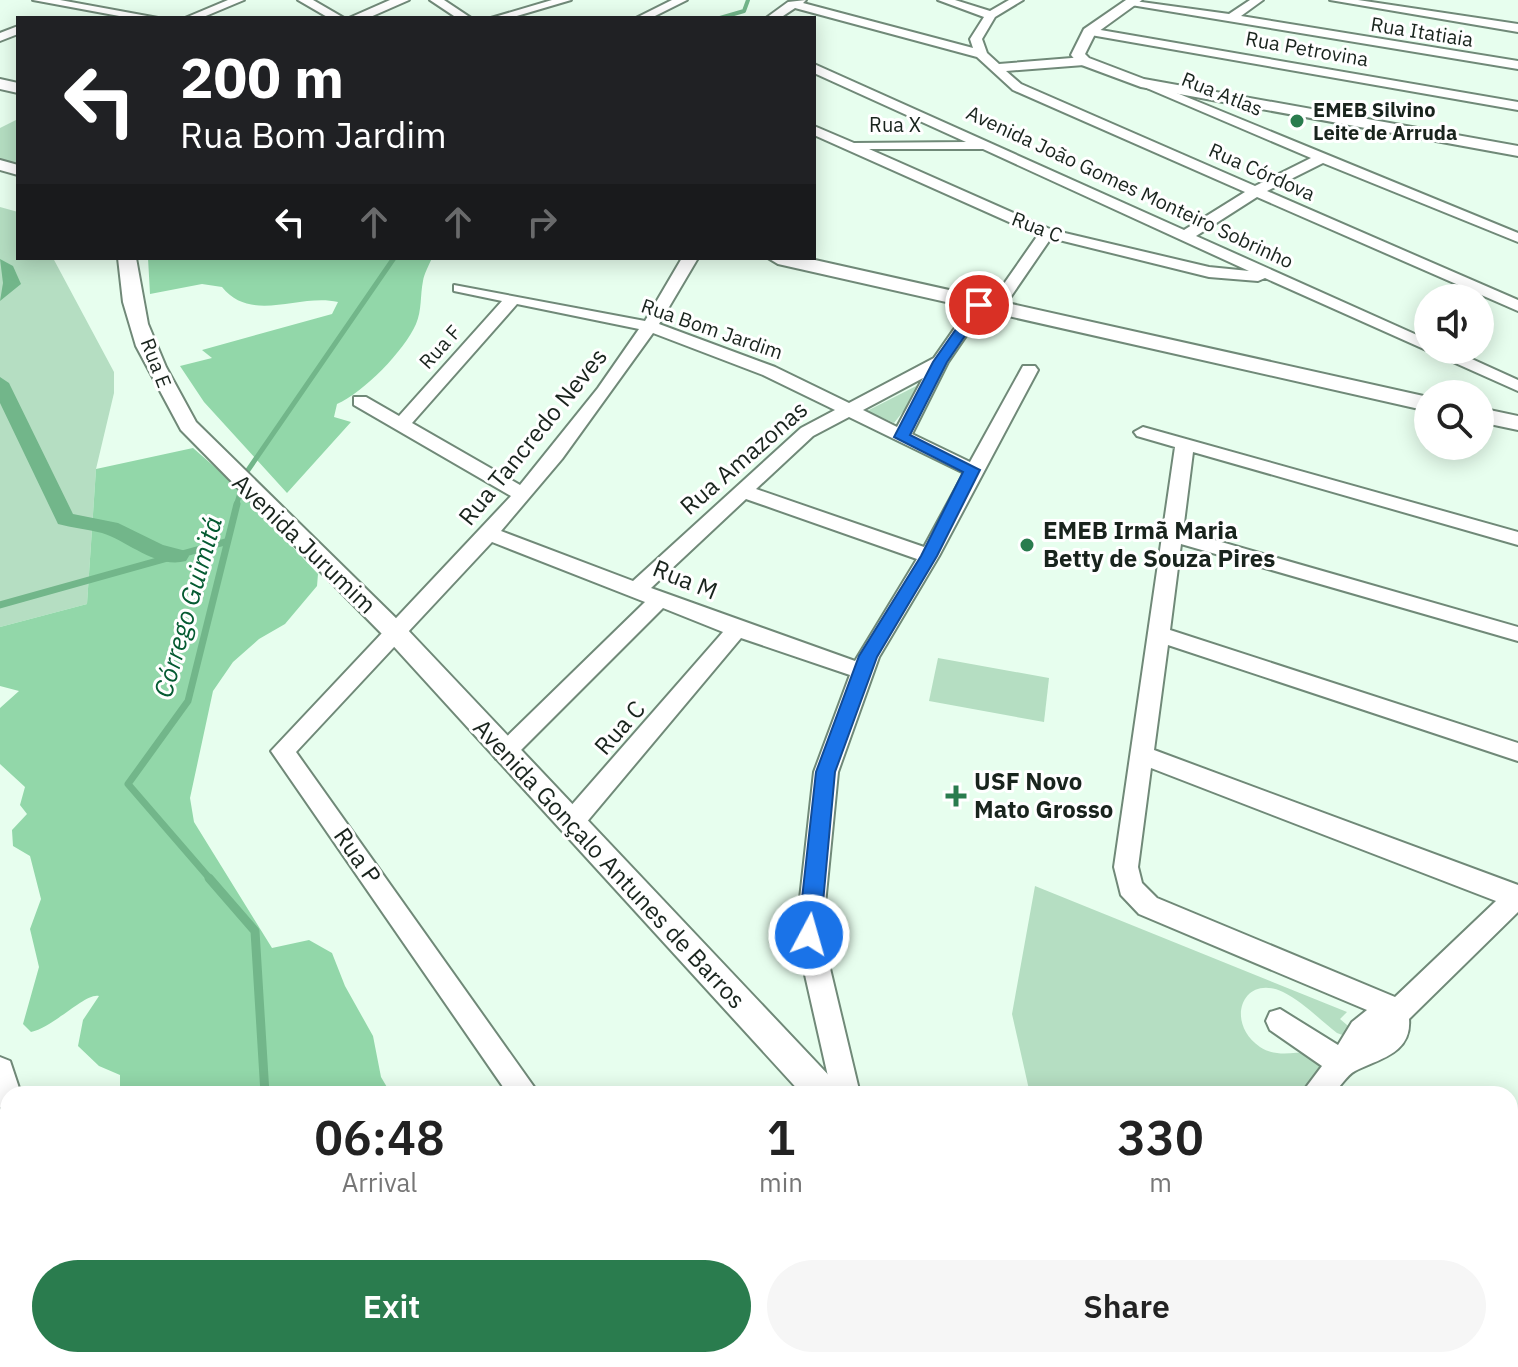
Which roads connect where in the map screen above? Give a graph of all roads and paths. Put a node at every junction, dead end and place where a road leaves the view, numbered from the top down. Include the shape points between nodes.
1 (39, 0) edge
2 (238, 0) edge
3 (304, 0) edge
4 (402, 0) edge
5 (436, 0) edge
6 (565, 0) edge
7 (681, 0) edge
8 (944, 0) edge
9 (1017, 0) edge
10 (1257, 0) edge
11 (1336, 0) edge
12 (1133, 1) edge
13 (81, 2) edge
14 (796, 2) edge
15 (991, 15) junction
16 (50, 16) edge
17 (143, 16) edge
18 (199, 16) edge
19 (334, 16) edge
20 (361, 16) edge
21 (462, 16) edge
22 (505, 16) edge
23 (646, 16) edge
24 (775, 16) edge
25 (1230, 19) junction
26 (1518, 28) edge
27 (1089, 32) junction
28 (981, 54) junction
29 (1084, 61) junction
30 (1518, 65) edge
31 (993, 68) junction
32 (816, 69) edge
33 (1460, 76) junction
34 (1141, 83) junction
35 (1518, 106) edge
36 (816, 131) edge
37 (841, 142) junction
38 (816, 144) edge
39 (989, 146) junction
40 (1518, 151) edge
41 (1324, 157) junction
42 (1256, 191) junction
43 (1047, 233) junction
44 (1184, 237) junction
45 (1518, 238) edge
46 (127, 260) edge
47 (689, 260) edge
48 (787, 260) edge
49 (1275, 277) junction
50 (460, 288) dead end
51 (511, 301) junction
52 (987, 306) junction
53 (1518, 306) edge
54 (651, 327) junction
55 (1414, 340) edge
56 (940, 362) junction
57 (1469, 364) edge
58 (1029, 370) dead end
59 (1518, 386) edge
60 (360, 401) dead end
61 (1414, 401) edge
62 (850, 408) junction
63 (1494, 418) edge
64 (402, 423) junction
65 (1518, 423) edge
66 (1143, 432) dead end
67 (901, 437) junction
68 (1185, 444) junction
69 (214, 455) joint
70 (972, 470) junction
71 (743, 491) junction
72 (523, 495) junction
73 (489, 534) junction
74 (1173, 535) junction
75 (1518, 539) edge
76 (929, 556) junction
77 (637, 589) junction
78 (660, 599) junction
79 (737, 629) junction
80 (396, 633) junction
81 (1159, 634) junction
82 (1518, 634) edge
83 (864, 672) junction
84 (1518, 752) edge
85 (504, 753) junction
86 (1142, 755) junction
87 (571, 823) junction
88 (1517, 897) edge
89 (1397, 1013) junction
90 (1280, 1021) dead end
91 (1341, 1063) junction
92 (519, 1086) edge
93 (817, 1086) edge
94 (844, 1086) edge
95 (1322, 1086) edge

1 - 13 street
2 - 18 street
3 - 19 street
4 - 20 street
5 - 21 street
6 - 22 street
7 - 23 street
8 - 15 street
9 - 15 street
10 - 25 street
11 - 26 street
12 - 25 street, Rua Itatiaia
12 - 27 street
13 - 16 street
13 - 17 street
14 - 24 street
14 - 28 street
15 - 28 street via 976,39
25 - 33 street, Rua Itatiaia
27 - 29 street via 1078,55
27 - 33 street, Rua Petrovina
28 - 31 street, Rua Córdova
29 - 31 street, Rua Atlas
29 - 34 street, Rua Atlas
30 - 33 street, Rua Itatiaia
31 - 42 street, Rua Córdova via 1017,87
32 - 39 street, Avenida João Gomes Monteiro Sobrinho
33 - 35 street, Rua Petrovina
34 - 40 street
34 - 41 street, Rua Atlas
36 - 37 street, Rua C
37 - 38 street, Rua X
37 - 39 street, Rua X
37 - 43 street, Rua C
39 - 44 street, Avenida João Gomes Monteiro Sobrinho
41 - 42 street
41 - 45 street, Rua Atlas
42 - 44 street
42 - 53 street, Rua Córdova
43 - 49 street, Rua C via 1209,272
43 - 52 street, Rua Amazonas
44 - 49 street, Avenida João Gomes Monteiro Sobrinho
46 - 69 street, Rua E via 138,317 164,387
47 - 54 street, Rua Tancredo Neves
48 - 52 main road
49 - 55 street, Avenida João Gomes Monteiro Sobrinho
50 - 51 street, Rua Bom Jardim
51 - 54 street, Rua Bom Jardim
51 - 64 street, Rua F
52 - 56 street, Rua Amazonas
52 - 61 main road
54 - 62 street, Rua Bom Jardim
54 - 72 street, Rua Tancredo Neves
56 - 62 street, Rua Amazonas
56 - 67 street, Rua Amazonas
57 - 59 street
58 - 70 street
60 - 64 street
62 - 67 street, Rua Bom Jardim
62 - 71 street, Rua Amazonas via 807,432
63 - 65 main road
64 - 72 street
66 - 68 street
67 - 70 street
68 - 74 street
68 - 75 street
69 - 80 street, Avenida Jurumim
70 - 76 street
71 - 76 street
71 - 77 street, Rua Amazonas
72 - 73 street, Rua Tancredo Neves
73 - 77 street, Rua M
73 - 80 street, Rua Tancredo Neves
74 - 81 street
74 - 82 street
76 - 83 street via 868,656
77 - 78 street, Rua M
78 - 79 street, Rua M
78 - 85 street
79 - 83 street, Rua M
79 - 87 street, Rua C
80 - 85 street, Avenida Gonçalo Antunes de Barros
80 - 92 street, Rua P via 283,751
81 - 84 street
81 - 86 street
83 - 94 street via 826,772 809,935
85 - 87 street, Avenida Gonçalo Antunes de Barros
86 - 88 street
86 - 89 street via 1126,867 1138,898
87 - 93 street, Avenida Gonçalo Antunes de Barros
88 - 89 street
89 - 91 street via 1396,1030 1378,1050
90 - 91 street
91 - 95 street

